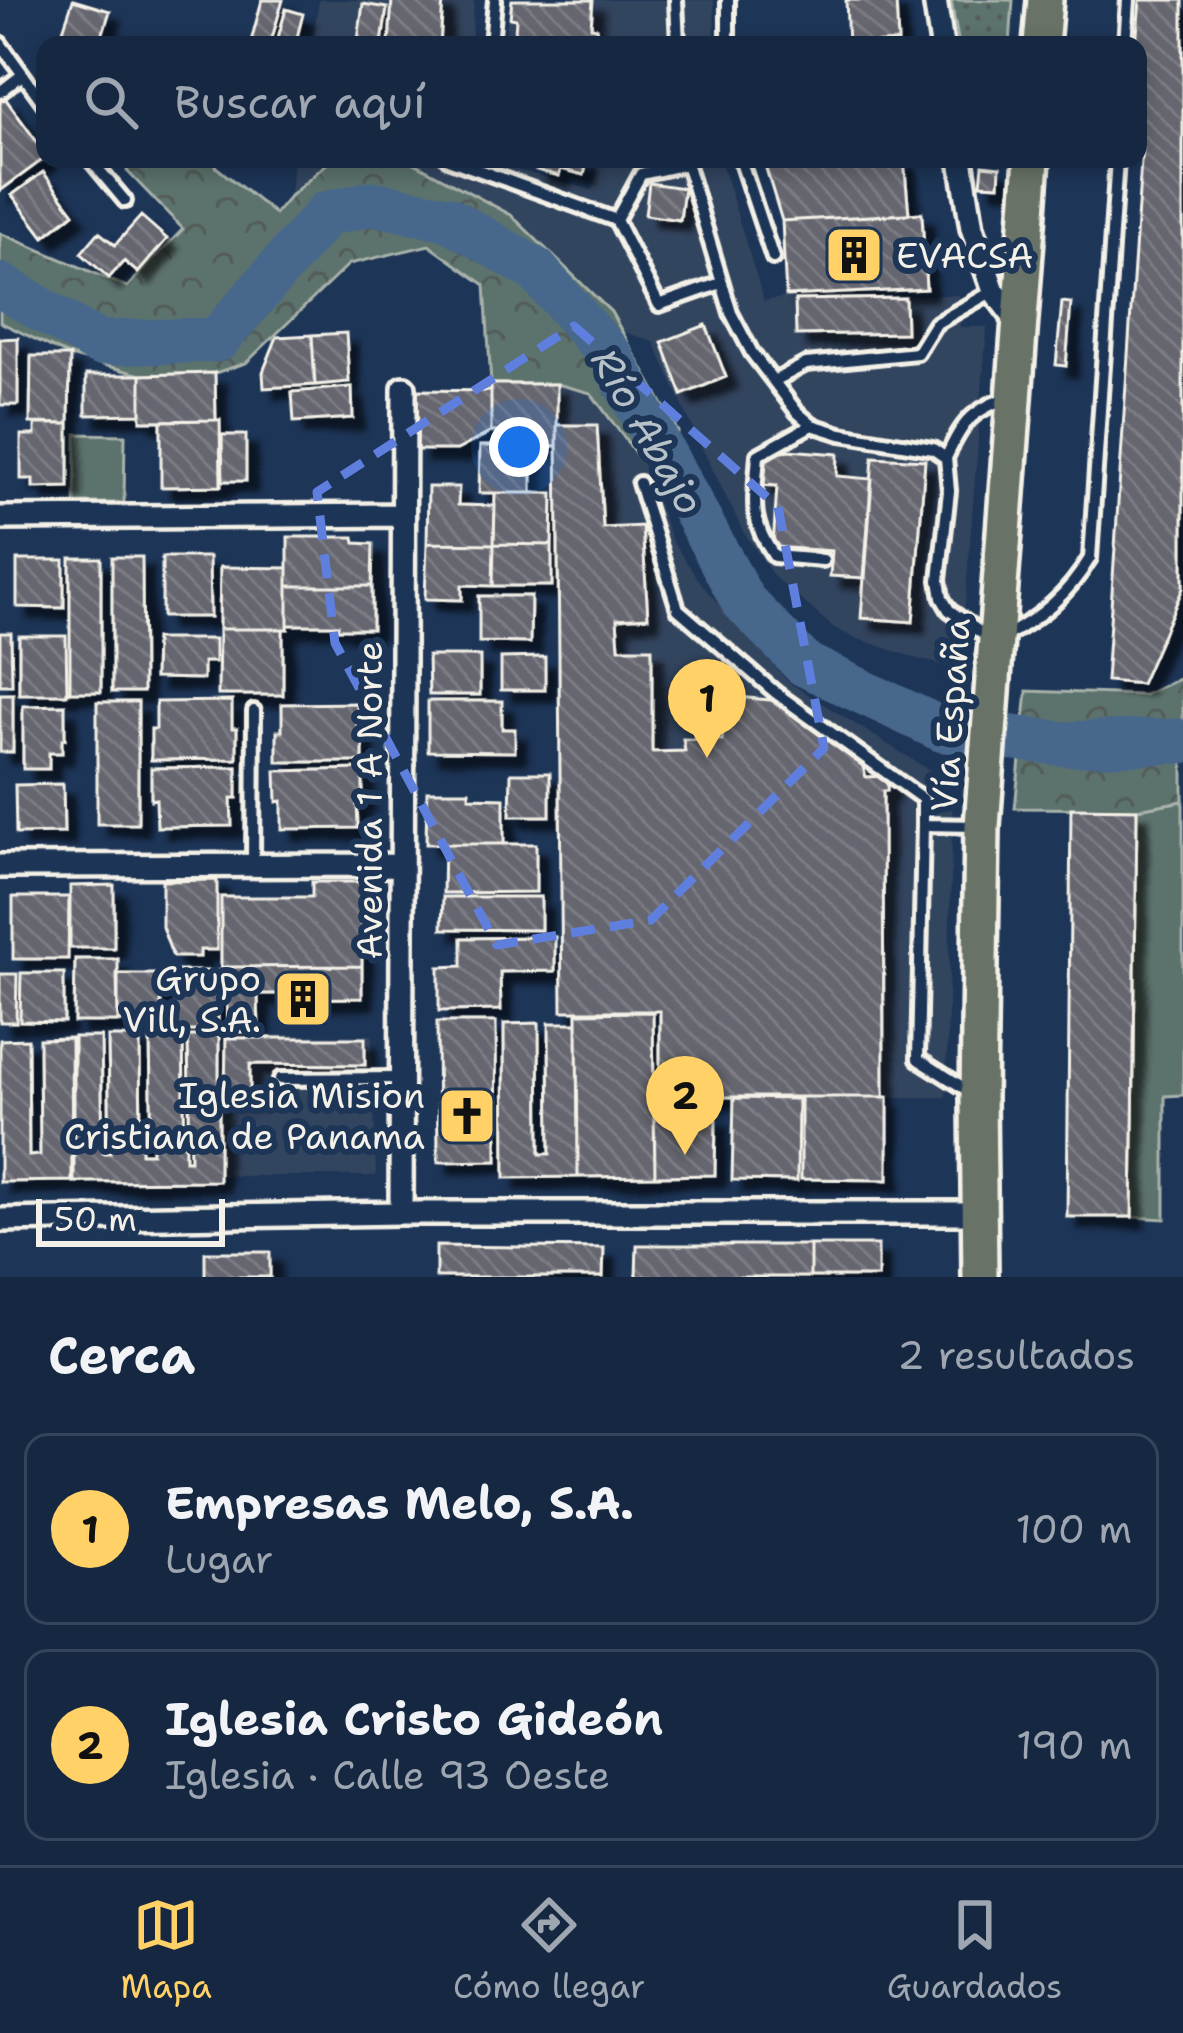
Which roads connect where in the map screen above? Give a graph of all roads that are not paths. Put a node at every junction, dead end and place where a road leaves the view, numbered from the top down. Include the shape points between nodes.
1 (495, 0) edge
2 (676, 0) edge
3 (728, 0) edge
4 (935, 0) edge
5 (1045, 0) edge
6 (1128, 0) edge
7 (491, 36) edge
8 (678, 36) edge
9 (728, 36) edge
10 (941, 36) edge
11 (1042, 36) edge
12 (1126, 36) edge
13 (0, 43) edge
14 (22, 75) junction
15 (0, 92) edge
16 (36, 93) edge
17 (98, 168) edge
18 (473, 168) edge
19 (663, 168) edge
20 (687, 168) edge
21 (743, 168) edge
22 (962, 168) edge
23 (1031, 168) edge
24 (1116, 168) edge
25 (125, 201) dead end
26 (616, 220) junction
27 (773, 259) dead end
28 (721, 283) junction
29 (994, 291) junction
30 (1019, 324) junction
31 (774, 381) junction
32 (404, 388) dead end
33 (1013, 394) junction
34 (812, 425) junction
35 (946, 458) junction
36 (640, 483) dead end
37 (403, 515) junction
38 (0, 518) edge
39 (824, 560) dead end
40 (993, 646) junction
41 (254, 711) dead end
42 (922, 825) junction
43 (982, 826) junction
44 (402, 865) junction
45 (0, 866) edge
46 (253, 866) junction
47 (401, 1078) junction
48 (280, 1079) dead end
49 (978, 1097) junction
50 (401, 1213) junction
51 (980, 1213) junction
52 (0, 1220) edge
53 (980, 1277) edge

1 - 7 lane
2 - 8 lane
3 - 9 lane
4 - 10 street
5 - 11 main road
6 - 12 lane
13 - 14 lane
14 - 15 lane
14 - 16 lane
17 - 25 lane
18 - 26 lane
19 - 26 lane via 641,174
20 - 28 lane
21 - 27 lane
22 - 29 street
23 - 30 main road, Vía España
24 - 40 lane via 1090,559 1075,584
26 - 28 lane via 659,304
28 - 31 lane via 730,313
29 - 30 street
29 - 31 lane via 934,324 917,353 806,364
30 - 33 main road, Vía España
31 - 34 lane
32 - 37 street, Avenida 1 A Norte
33 - 35 lane via 981,408
33 - 40 main road, Vía España
34 - 35 lane
34 - 39 lane via 758,455 754,518 774,556
35 - 40 lane via 942,598
36 - 42 lane via 678,609 776,693 923,799
37 - 38 street
37 - 44 street, Avenida 1 A Norte
40 - 43 main road, Vía España
41 - 46 lane
42 - 43 lane
42 - 49 lane via 918,1059
43 - 49 main road, Vía España
44 - 46 street
44 - 47 street, Avenida 1 A Norte
45 - 46 street
47 - 48 lane
47 - 50 street, Avenida 1 A Norte
49 - 51 main road, Vía España
50 - 51 street
50 - 52 street
51 - 53 main road, Vía España

